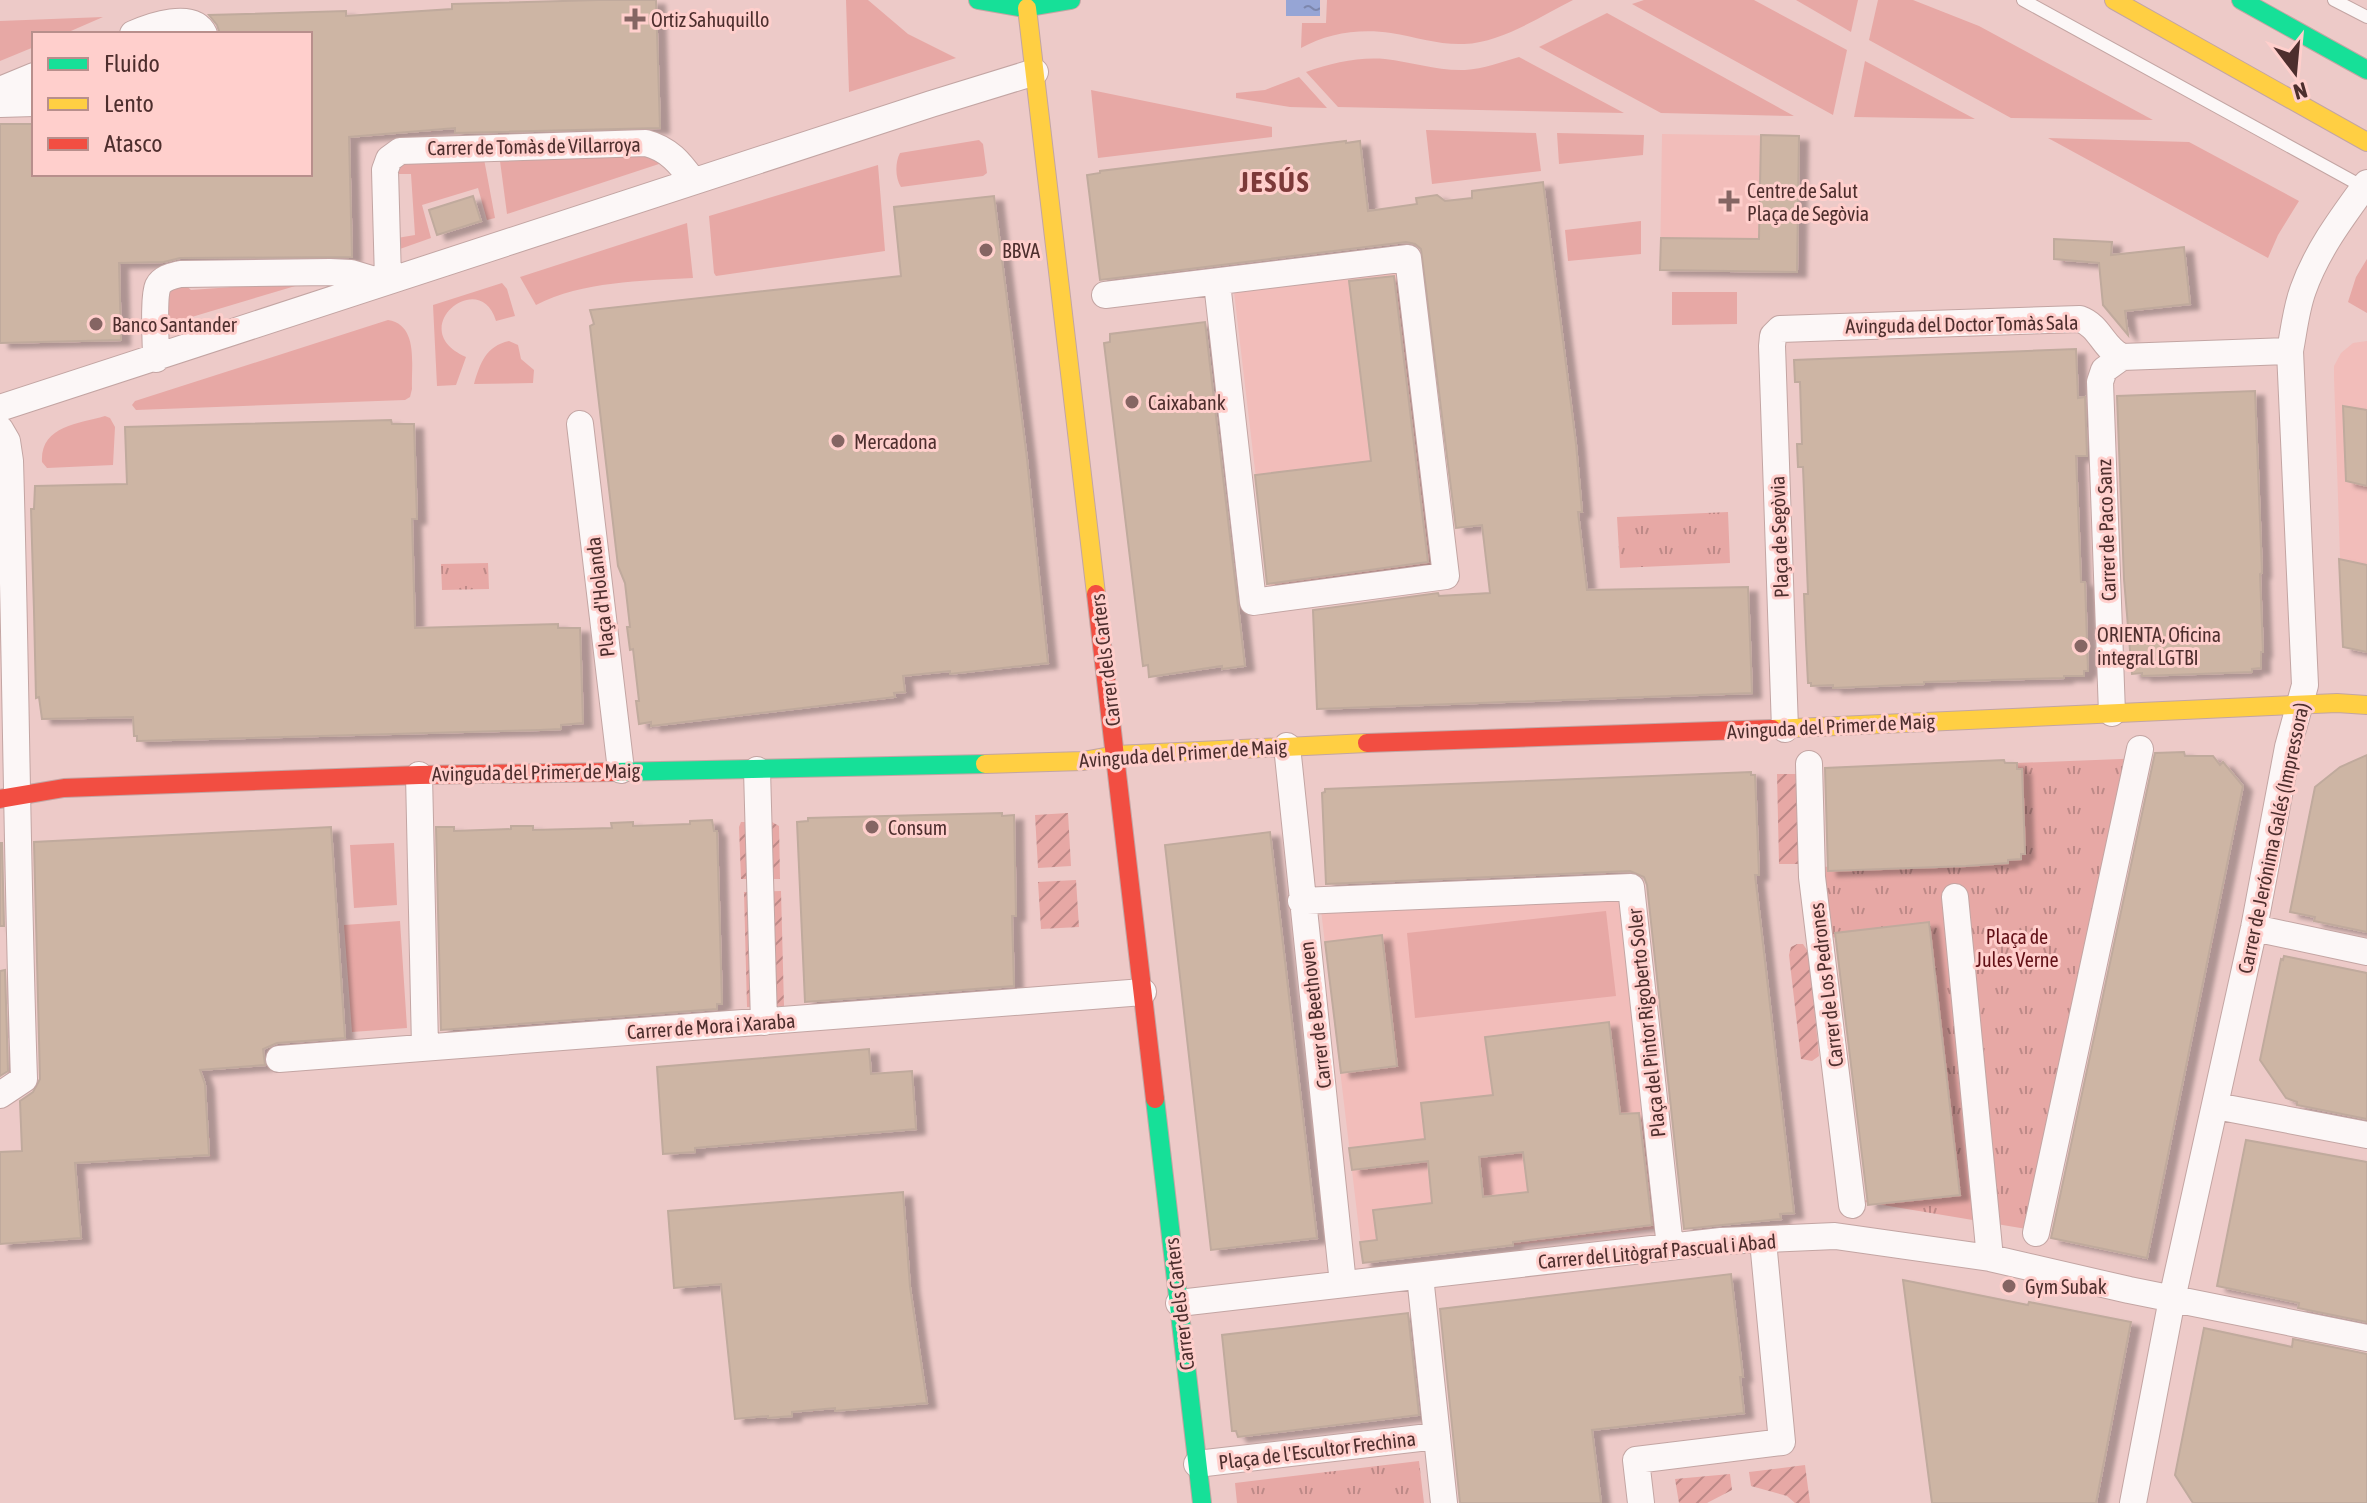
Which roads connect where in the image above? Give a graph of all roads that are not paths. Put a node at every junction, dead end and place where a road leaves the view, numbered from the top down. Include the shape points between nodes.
1 (978, 0) edge
2 (1071, 0) edge
3 (2023, 0) edge
4 (2114, 0) edge
5 (2241, 0) edge
6 (2334, 0) edge
7 (1027, 8) junction
8 (2367, 17) edge
9 (139, 32) edge
10 (203, 32) edge
11 (2367, 70) edge
12 (1035, 72) junction
13 (32, 77) edge
14 (0, 90) edge
15 (32, 103) edge
16 (0, 104) edge
17 (2367, 142) edge
18 (693, 181) junction
19 (2366, 186) edge
20 (385, 281) junction
21 (1217, 283) junction
22 (1105, 295) dead end
23 (1772, 346) joint
24 (2290, 351) junction
25 (2122, 357) junction
26 (156, 359) junction
27 (0, 408) edge
28 (580, 424) dead end
29 (0, 429) edge
30 (7, 579) edge
31 (2301, 705) junction
32 (2367, 705) edge
33 (2112, 713) junction
34 (1785, 729) junction
35 (1287, 746) junction
36 (2140, 749) dead end
37 (1116, 755) junction
38 (1809, 764) dead end
39 (621, 770) junction
40 (757, 770) junction
41 (419, 775) junction
42 (9, 797) edge
43 (1955, 897) dead end
44 (1301, 901) junction
45 (2254, 928) junction
46 (2367, 952) edge
47 (1143, 992) junction
48 (764, 1022) junction
49 (425, 1047) junction
50 (279, 1059) dead end
51 (0, 1095) edge
52 (2216, 1106) junction
53 (2367, 1135) edge
54 (1852, 1205) dead end
55 (2036, 1233) dead end
56 (1763, 1241) junction
57 (1670, 1247) junction
58 (1990, 1258) junction
59 (1420, 1276) junction
60 (1343, 1284) junction
61 (2172, 1299) junction
62 (1179, 1303) junction
63 (2367, 1338) edge
64 (1437, 1436) junction
65 (1197, 1464) junction
66 (1202, 1503) edge
67 (1444, 1503) edge
68 (1641, 1503) edge
69 (2133, 1503) edge

1 - 7 street
2 - 7 street
3 - 19 lane
4 - 17 street
5 - 11 street
6 - 8 lane
7 - 12 street, Carrer dels Carters
9 - 10 street via 192,23
12 - 18 street
12 - 37 street, Carrer dels Carters
13 - 14 street
15 - 16 street
18 - 20 street
18 - 20 street, Carrer de Tomàs de Villarroya via 674,157 646,143 400,151 385,170
19 - 24 street, Carrer de Jerónima Galés (Impressora) via 2314,265
20 - 26 street
20 - 26 street via 330,272 165,278 156,296
21 - 21 street via 1253,602 1446,576 1408,258
21 - 22 street
23 - 25 street, Avinguda del Doctor Tomàs Sala via 1780,329 1795,327 2080,319 2090,322
23 - 34 street, Plaça de Segòvia
24 - 25 street
24 - 31 street, Carrer de Jerónima Galés (Impressora) via 2305,658
25 - 33 street, Carrer de Paco Sanz via 2104,370 2100,382
26 - 27 street
28 - 39 street, Plaça d'Holanda
29 - 30 street via 10,461
30 - 42 street
31 - 32 street, Avinguda del Primer de Maig
31 - 33 street, Avinguda del Primer de Maig
31 - 45 street, Carrer de Jerónima Galés (Impressora) via 2288,747
33 - 34 street, Avinguda del Primer de Maig
34 - 35 street, Avinguda del Primer de Maig
35 - 37 street, Avinguda del Primer de Maig
35 - 44 street, Carrer de Beethoven
36 - 55 street
37 - 40 street, Avinguda del Primer de Maig via 1083,761
37 - 47 street, Carrer dels Carters
38 - 54 street, Carrer de Los Pedrones via 1812,877
39 - 40 street, Avinguda del Primer de Maig
39 - 41 street, Avinguda del Primer de Maig
40 - 48 street
41 - 42 street, Avinguda del Primer de Maig via 64,788
41 - 49 street
42 - 51 street via 16,830 24,1079
43 - 58 street
44 - 57 street, Plaça del Pintor Rigoberto Soler via 1631,887
44 - 60 street, Carrer de Beethoven
45 - 46 street
45 - 52 street, Carrer de Jerónima Galés (Impressora)
47 - 48 street, Carrer de Mora i Xaraba
47 - 62 street, Carrer dels Carters
48 - 49 street, Carrer de Mora i Xaraba
49 - 50 street, Carrer de Mora i Xaraba
52 - 53 street
52 - 61 street, Carrer de Jerónima Galés (Impressora)
56 - 57 street, Carrer del Litògraf Pascual i Abad
56 - 58 street, Carrer del Litògraf Pascual i Abad via 1848,1237
56 - 68 street via 1782,1442 1636,1460
57 - 59 street, Carrer del Litògraf Pascual i Abad
58 - 61 street, Carrer del Litògraf Pascual i Abad
59 - 60 street, Carrer del Litògraf Pascual i Abad
59 - 64 street, Plaça de l'Escultor Frechina
60 - 62 street, Carrer del Litògraf Pascual i Abad
61 - 63 street, Carrer del Litògraf Pascual i Abad
61 - 69 street, Carrer de Jerónima Galés (Impressora)
62 - 65 street, Carrer dels Carters
64 - 65 street, Plaça de l'Escultor Frechina
64 - 67 street, Plaça de l'Escultor Frechina
65 - 66 street, Carrer dels Carters

